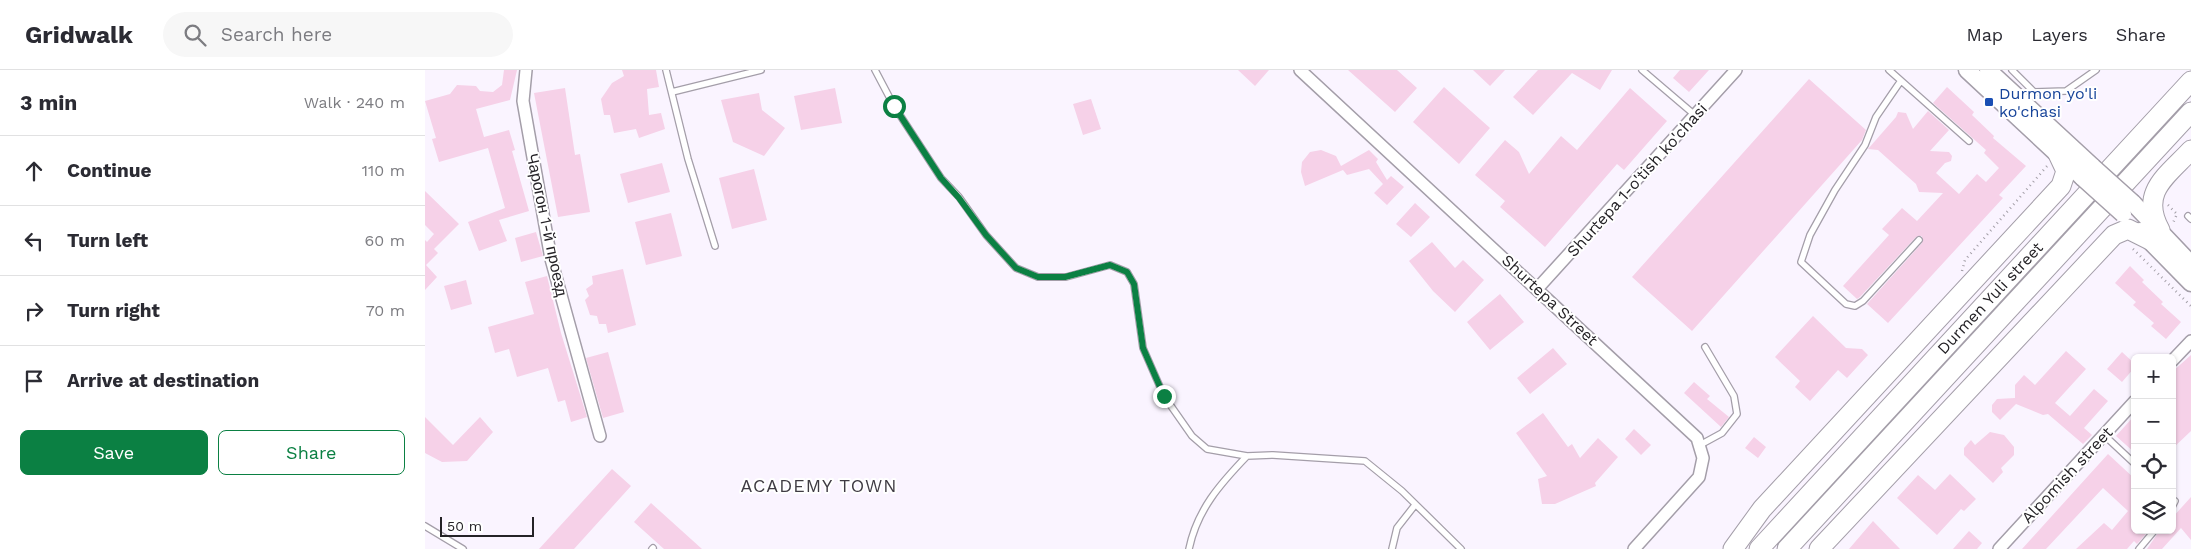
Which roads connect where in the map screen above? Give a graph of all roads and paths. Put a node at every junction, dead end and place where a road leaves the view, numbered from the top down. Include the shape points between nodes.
1 (526, 70) edge
2 (666, 70) edge
3 (761, 70) edge
4 (875, 70) edge
5 (1300, 70) edge
6 (1642, 70) edge
7 (1736, 70) edge
8 (1889, 70) edge
9 (1967, 70) edge
10 (1988, 70) edge
11 (2012, 70) edge
12 (2096, 70) edge
13 (2191, 80) edge
14 (1900, 82) junction
15 (672, 92) junction
16 (2029, 98) junction
17 (2191, 112) edge
18 (1696, 116) junction
19 (1969, 141) dead end
20 (2191, 150) edge
21 (2058, 154) junction
22 (2088, 172) junction
23 (2165, 203) dead end
24 (2161, 232) junction
25 (1919, 240) dead end
26 (715, 246) dead end
27 (2130, 246) dead end
28 (2191, 264) edge
29 (2191, 283) edge
30 (1537, 289) junction
31 (2191, 306) edge
32 (2191, 341) edge
33 (1705, 347) dead end
34 (2176, 357) edge
35 (2131, 405) edge
36 (2104, 435) junction
37 (600, 436) dead end
38 (1700, 444) junction
39 (1247, 456) junction
40 (2131, 460) edge
41 (1415, 505) junction
42 (425, 526) edge
43 (2152, 534) edge
44 (463, 549) edge
45 (1189, 549) edge
46 (1392, 549) edge
47 (1461, 549) edge
48 (1634, 549) edge
49 (1733, 549) edge
50 (1759, 549) edge
51 (1787, 549) edge
52 (1819, 549) edge
53 (1999, 549) edge
54 (2139, 549) edge

1 - 37 street, Чарогон 1-й проезд via 523,101 551,259
2 - 15 lane
3 - 15 lane
4 - 39 lane via 894,106 941,178 1016,268 1038,277 1065,277 1110,265 1127,272 1134,284 1143,348 1164,396 1192,436 1207,449
5 - 30 street, Shurtepa Street
6 - 18 lane
7 - 18 street, Shurtepa 1-o'tish ko'chasi
8 - 14 lane
9 - 21 main road
10 - 16 main road
11 - 16 lane
12 - 16 lane via 2066,90
13 - 50 main road, Durmen Yuli street
14 - 19 lane
14 - 25 lane via 1876,117 1865,145 1835,190 1801,256 1801,262 1846,304 1855,306
15 - 26 lane via 688,159
16 - 22 main road
17 - 51 main road, Durmen Yuli street
18 - 30 street, Shurtepa 1-o'tish ko'chasi
20 - 24 main road via 2153,194 2152,210
21 - 22 main road
21 - 49 main road via 2066,171 2061,186 1762,510
22 - 24 main road, bridge via 2128,209
23 - 24 path via 2177,214
24 - 28 main road
24 - 29 main road
24 - 52 main road via 2128,229 2114,235
27 - 31 path
30 - 38 street, Shurtepa Street via 1692,432
32 - 34 street
33 - 38 lane via 1734,396 1737,414 1722,433
35 - 36 street, Alpomish street
36 - 40 lane
36 - 53 street, Alpomish street
38 - 48 street via 1703,464 1695,482
39 - 41 lane via 1365,461
39 - 45 lane via 1216,488 1193,530
41 - 46 lane via 1397,528
41 - 47 lane
42 - 44 lane
43 - 54 lane

